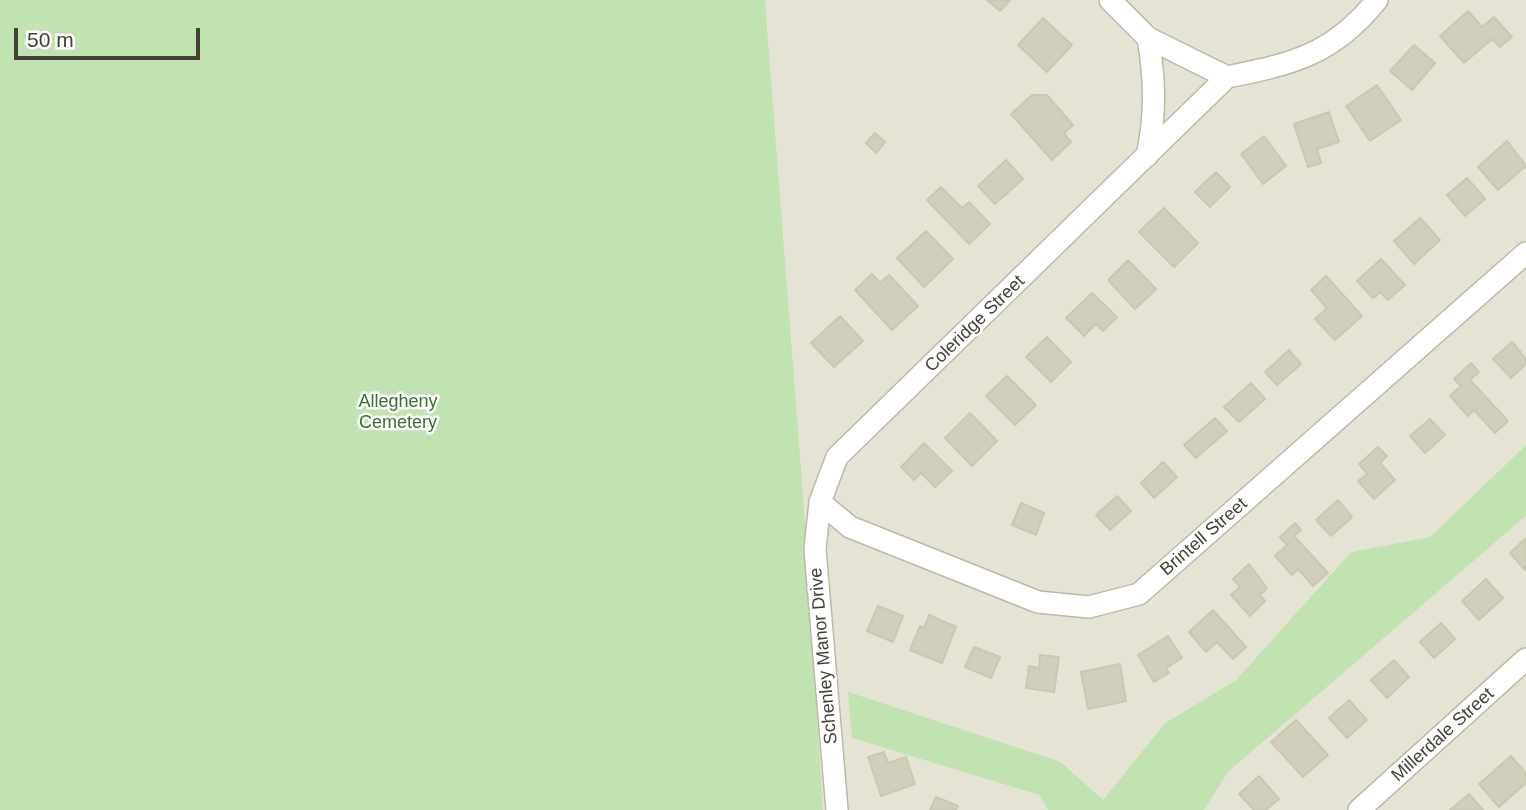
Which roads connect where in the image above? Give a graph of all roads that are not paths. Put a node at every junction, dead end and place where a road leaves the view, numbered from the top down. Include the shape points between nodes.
1 (1110, 0) edge
2 (1377, 0) edge
3 (1148, 38) junction
4 (1227, 77) junction
5 (1147, 157) junction
6 (1526, 253) edge
7 (820, 502) junction
8 (1526, 659) edge
9 (837, 810) edge
10 (1359, 810) edge

1 - 3 street
2 - 4 street via 1326,48 1292,64
3 - 4 street
3 - 5 street via 1155,79 1154,124
4 - 5 street, Coleridge Street
5 - 7 street, Coleridge Street via 837,457
6 - 7 street, Brintell Street via 1139,594 1089,607 1038,603 850,527
7 - 9 street, Schenley Manor Drive via 815,549
8 - 10 street, Millerdale Street

